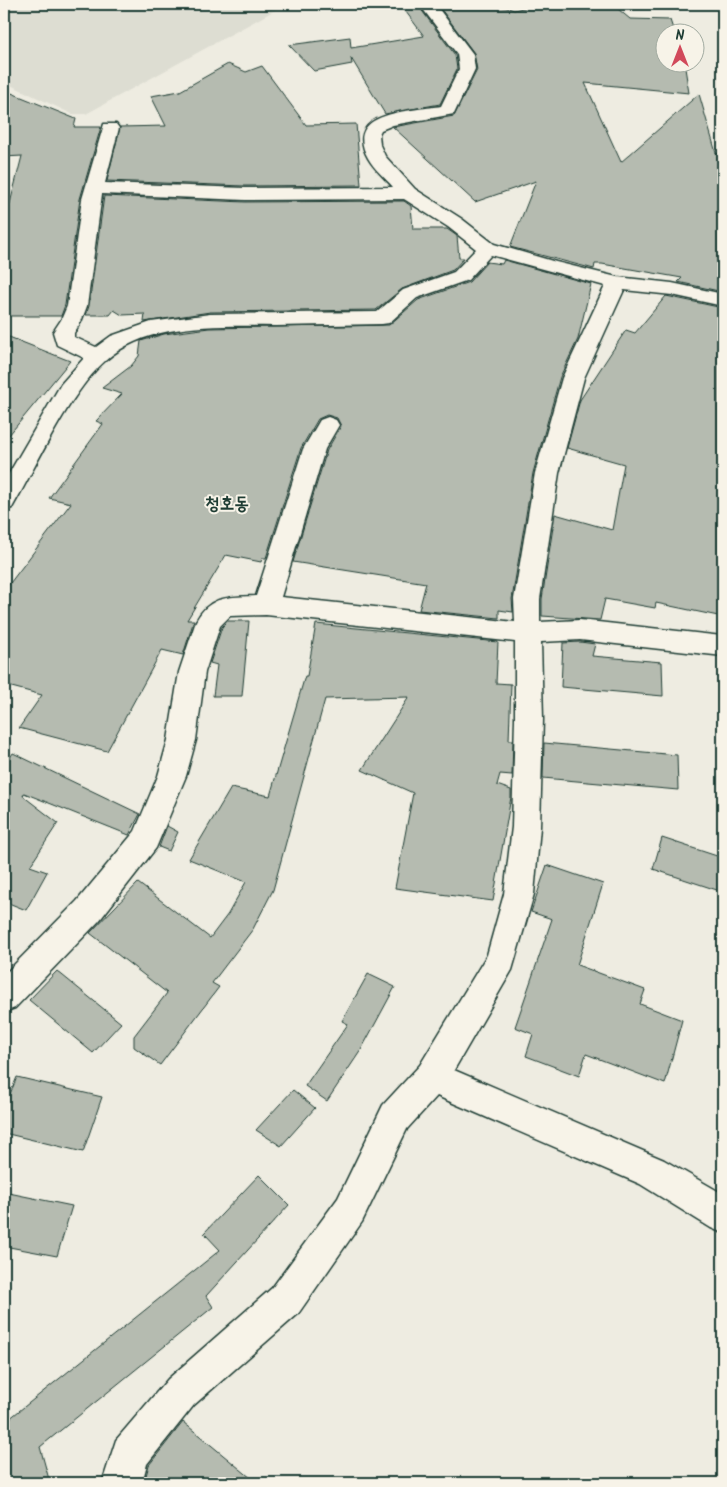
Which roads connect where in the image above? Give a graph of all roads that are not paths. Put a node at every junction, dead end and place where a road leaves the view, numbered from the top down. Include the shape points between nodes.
1 (427, 4) edge
2 (110, 128) dead end
3 (94, 188) junction
4 (408, 193) junction
5 (487, 248) junction
6 (617, 283) junction
7 (723, 300) edge
8 (96, 356) junction
9 (328, 425) dead end
10 (4, 502) edge
11 (266, 604) junction
12 (528, 633) junction
13 (722, 646) dead end
14 (4, 997) edge
15 (432, 1077) junction
16 (723, 1216) edge
17 (122, 1483) edge

1 - 4 street via 465,54 467,69 448,110 388,122 374,127 370,134 377,158
2 - 3 street
3 - 4 street via 245,194
3 - 8 street via 77,306 63,332 64,340
4 - 5 street
5 - 6 street
5 - 8 street via 461,276 410,294 382,318 210,320 158,327 118,341
6 - 7 street via 672,289
6 - 12 street via 573,378 547,473 528,599
8 - 10 street via 69,389
9 - 11 street via 314,449
11 - 12 street
11 - 14 street via 224,607 209,621 192,672 182,740 172,776 146,839 88,911
12 - 13 street via 580,630
12 - 15 street via 526,817 519,894 501,960
15 - 16 street via 652,1172
15 - 17 street via 395,1117 350,1210 285,1301 181,1392 130,1454

